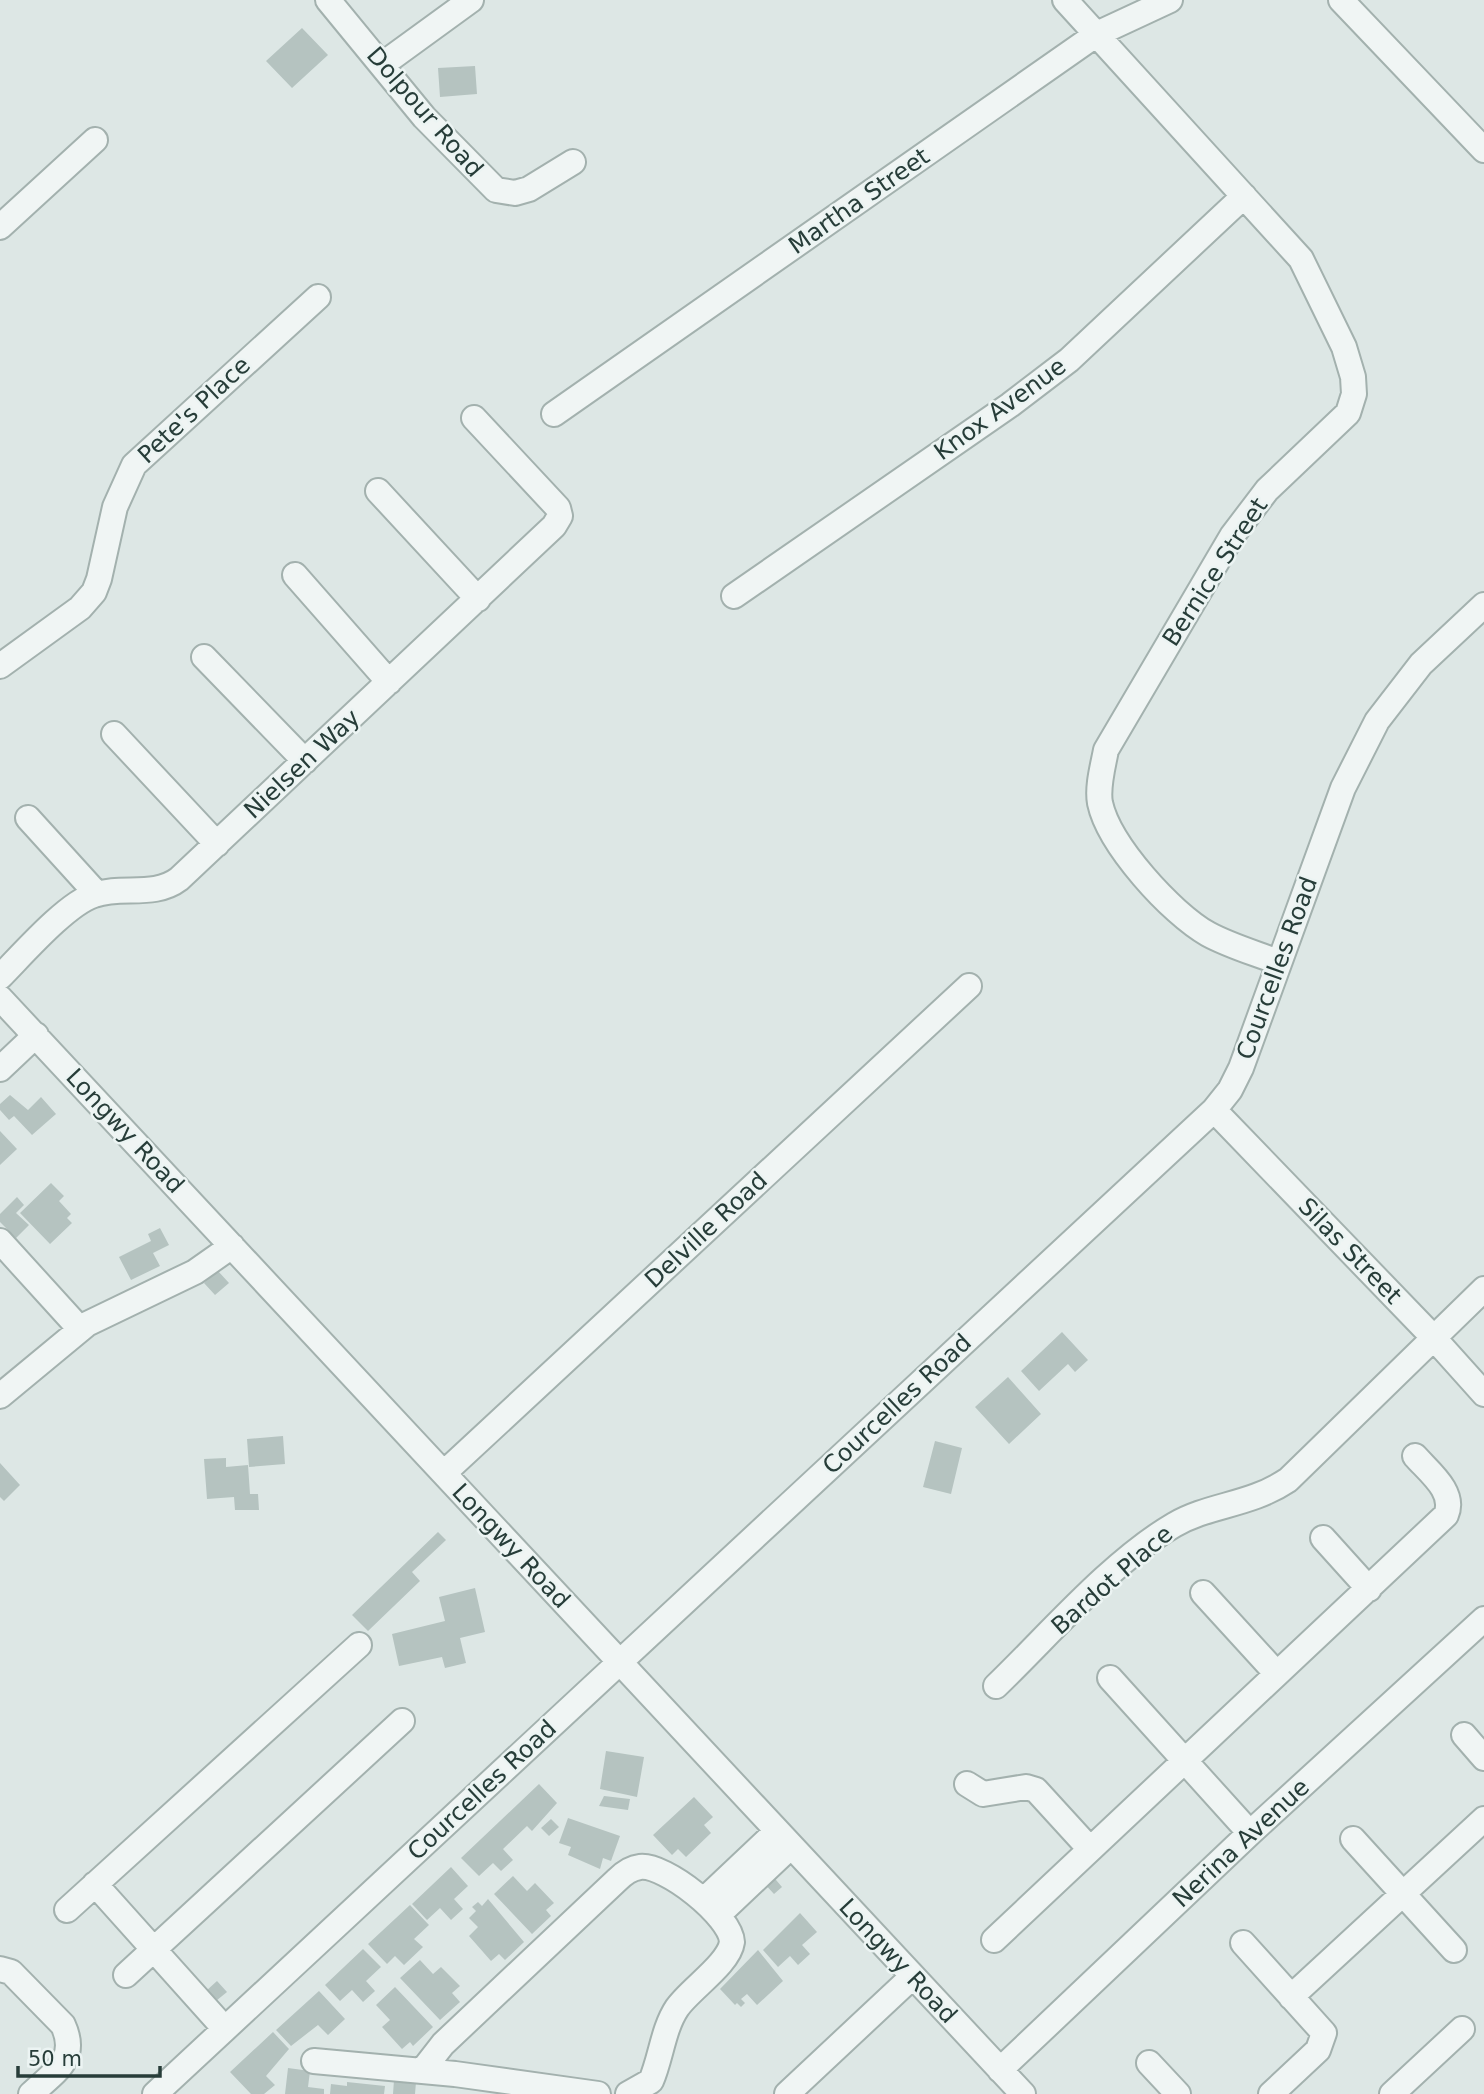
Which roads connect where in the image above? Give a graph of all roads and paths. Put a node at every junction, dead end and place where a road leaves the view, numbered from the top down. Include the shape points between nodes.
1 (328, 0) edge
2 (471, 0) edge
3 (1065, 0) edge
4 (1170, 0) edge
5 (1341, 0) edge
6 (1097, 34) junction
7 (383, 64) junction
8 (94, 140) dead end
9 (1483, 148) edge
10 (573, 162) dead end
11 (1244, 196) junction
12 (0, 226) edge
13 (318, 297) dead end
14 (554, 414) dead end
15 (474, 418) dead end
16 (378, 491) dead end
17 (295, 575) dead end
18 (734, 596) dead end
19 (478, 599) junction
20 (1484, 605) edge
21 (205, 657) dead end
22 (0, 666) edge
23 (389, 682) junction
24 (114, 734) dead end
25 (304, 761) junction
26 (28, 818) dead end
27 (217, 844) junction
28 (97, 894) junction
29 (1279, 962) junction
30 (0, 977) edge
31 (969, 986) dead end
32 (0, 998) edge
33 (36, 1035) junction
34 (0, 1069) edge
35 (1214, 1110) junction
36 (0, 1241) edge
37 (232, 1246) junction
38 (1484, 1289) edge
39 (80, 1329) junction
40 (1433, 1336) junction
41 (1484, 1394) edge
42 (0, 1396) edge
43 (1415, 1456) dead end
44 (444, 1473) junction
45 (1323, 1538) dead end
46 (1369, 1589) junction
47 (1203, 1593) dead end
48 (1484, 1619) edge
49 (359, 1645) dead end
50 (618, 1663) junction
51 (1277, 1674) junction
52 (1110, 1678) dead end
53 (996, 1686) dead end
54 (402, 1721) dead end
55 (1464, 1735) dead end
56 (1484, 1758) edge
57 (1185, 1760) junction
58 (967, 1784) dead end
59 (1484, 1819) edge
60 (1250, 1833) junction
61 (784, 1839) junction
62 (1353, 1839) dead end
63 (1089, 1848) junction
64 (95, 1884) junction
65 (1403, 1894) junction
66 (711, 1907) junction
67 (67, 1910) dead end
68 (994, 1940) dead end
69 (1243, 1943) dead end
70 (1454, 1950) dead end
71 (155, 1951) junction
72 (0, 1969) edge
73 (126, 1975) dead end
74 (912, 1977) junction
75 (1291, 1997) junction
76 (225, 2029) junction
77 (1462, 2029) dead end
78 (314, 2061) dead end
79 (1149, 2063) dead end
80 (1000, 2070) junction
81 (422, 2071) junction
82 (31, 2094) edge
83 (155, 2094) edge
84 (598, 2094) edge
85 (628, 2094) edge
86 (788, 2094) edge
87 (1023, 2094) edge
88 (1178, 2094) edge
89 (1271, 2094) edge
90 (1392, 2094) edge

1 - 7 street, Dolpour Road
2 - 7 street
3 - 6 street, Bernice Street
4 - 6 street, Martha Street
5 - 9 street
6 - 11 street, Bernice Street
6 - 14 street, Martha Street
7 - 10 street, Dolpour Road via 424,117 496,190 515,193 529,189
8 - 12 street
11 - 18 street, Knox Avenue via 1069,360
11 - 29 street, Bernice Street via 1301,259 1344,347 1354,394 1348,413 1267,490 1232,536 1106,750 1100,801 1107,826 1125,855 1188,919 1211,936
13 - 22 street, Pete's Place via 134,466 115,507 94,592 80,608
15 - 19 street, Nielsen Way via 558,508 560,516
16 - 19 street
17 - 23 street
19 - 23 street, Nielsen Way
20 - 29 street, Courcelles Road via 1420,664 1377,721 1343,788
21 - 25 street
23 - 25 street, Nielsen Way
24 - 27 street
25 - 27 street, Nielsen Way
26 - 28 street
27 - 28 street, Nielsen Way via 164,888
28 - 30 street, Nielsen Way via 75,905
29 - 35 street, Courcelles Road via 1241,1068
31 - 44 street, Delville Road
32 - 33 street, Longwy Road
33 - 34 street
33 - 37 street, Longwy Road
35 - 40 street, Silas Street
35 - 50 street, Courcelles Road
36 - 39 street
37 - 39 street via 195,1272
37 - 44 street, Longwy Road
38 - 40 street
39 - 42 street
40 - 41 street, Silas Street
40 - 53 street, Bardot Place via 1288,1480 1261,1497 1187,1518 1161,1533
43 - 46 street via 1446,1492 1449,1508
44 - 50 street, Longwy Road
45 - 46 street
46 - 51 street
47 - 51 street
48 - 60 street, Nerina Avenue
49 - 64 street
50 - 61 street, Longwy Road
50 - 76 street, Courcelles Road
51 - 57 street
52 - 57 street
54 - 71 street
55 - 56 street
57 - 60 street
57 - 63 street
58 - 63 street via 983,1794 1026,1787 1036,1790
59 - 65 street
60 - 80 street, Nerina Avenue
61 - 66 street
61 - 74 street, Longwy Road
62 - 65 street
63 - 68 street
64 - 67 street
64 - 71 street
65 - 70 street
65 - 75 street
66 - 81 street via 648,1867 630,1870 443,2044
66 - 85 street via 731,1931 729,1953 675,2011 651,2081
69 - 75 street
71 - 73 street
71 - 76 street
72 - 82 street via 11,1972 68,2035 69,2054 64,2063
74 - 80 street, Longwy Road
74 - 86 street
75 - 89 street via 1322,2029 1324,2039
76 - 83 street, Courcelles Road
77 - 90 street
78 - 81 street
79 - 88 street
80 - 87 street, Longwy Road
81 - 84 street

